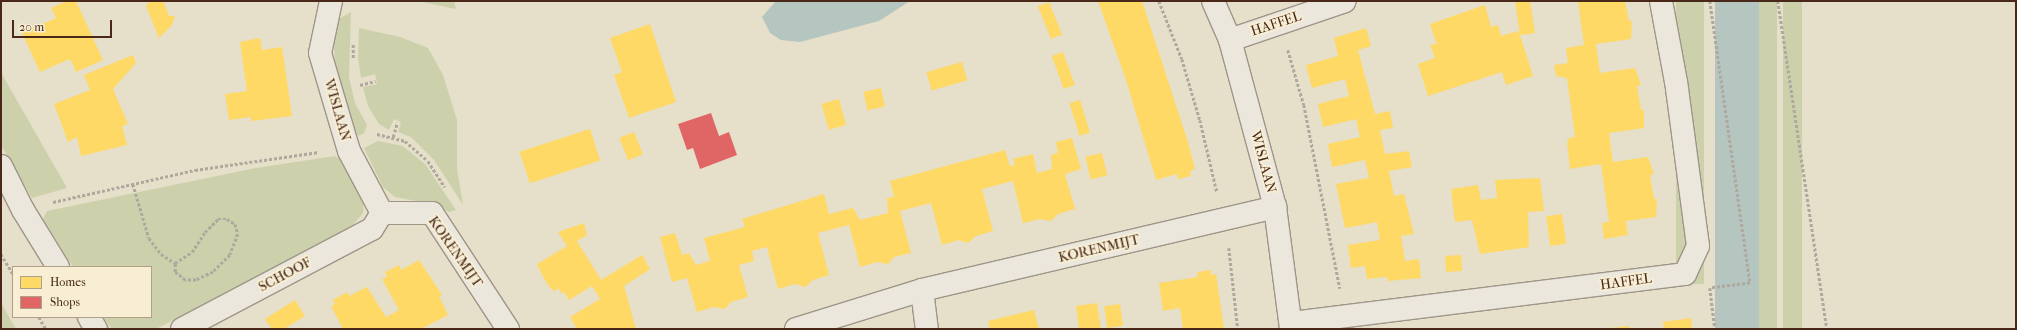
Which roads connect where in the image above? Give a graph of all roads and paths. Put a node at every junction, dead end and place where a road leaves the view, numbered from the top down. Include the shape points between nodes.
1 (331, 1) edge
2 (1160, 1) edge
3 (1213, 1) edge
4 (1345, 1) edge
5 (1661, 1) edge
6 (1710, 1) edge
7 (1778, 1) edge
8 (1281, 22) junction
9 (353, 37) dead end
10 (1230, 40) junction
11 (353, 63) dead end
12 (375, 81) dead end
13 (358, 92) dead end
14 (397, 123) dead end
15 (373, 128) dead end
16 (393, 137) dead end
17 (347, 145) junction
18 (1, 166) edge
19 (133, 184) junction
20 (1275, 206) junction
21 (24, 210) junction
22 (382, 213) junction
23 (1224, 221) junction
24 (1, 254) edge
25 (175, 263) junction
26 (57, 266) edge
27 (12, 272) edge
28 (1685, 274) junction
29 (1710, 288) junction
30 (922, 290) junction
31 (1344, 317) junction
32 (40, 318) edge
33 (90, 318) edge
34 (1291, 326) edge
35 (46, 329) edge
36 (96, 329) edge
37 (182, 329) edge
38 (508, 329) edge
39 (796, 329) edge
40 (927, 329) edge
41 (1238, 329) edge
42 (1715, 329) edge
43 (1827, 329) edge

1 - 17 street, WISLAAN via 320,53
2 - 23 path via 1182,59 1200,120
3 - 10 street, WISLAAN
4 - 8 street, HAFFEL
5 - 28 street via 1676,82 1698,246
6 - 29 path via 1750,283
7 - 43 path
8 - 10 street, HAFFEL
8 - 31 path via 1309,128 1336,258
9 - 11 path
10 - 20 street, WISLAAN
12 - 13 path via 356,86
14 - 16 path
15 - 17 path via 376,134
17 - 19 path via 333,150 195,170
17 - 22 street, WISLAAN
18 - 21 street
19 - 21 path
19 - 25 path via 149,238 162,254
20 - 23 street, KORENMIJT
20 - 34 street, WISLAAN
21 - 26 street
22 - 37 street, SCHOOF via 372,229
22 - 38 street, KORENMIJT via 432,213
23 - 30 street, KORENMIJT
23 - 41 path
24 - 27 path
25 - 25 path via 192,252 205,232 218,219 227,219 235,224 238,234 230,255 213,272 196,280 185,280 175,272
28 - 29 path
28 - 31 street, HAFFEL
29 - 42 path
30 - 39 street, KORENMIJT
30 - 40 street
31 - 34 street, HAFFEL
32 - 35 path
33 - 36 street

